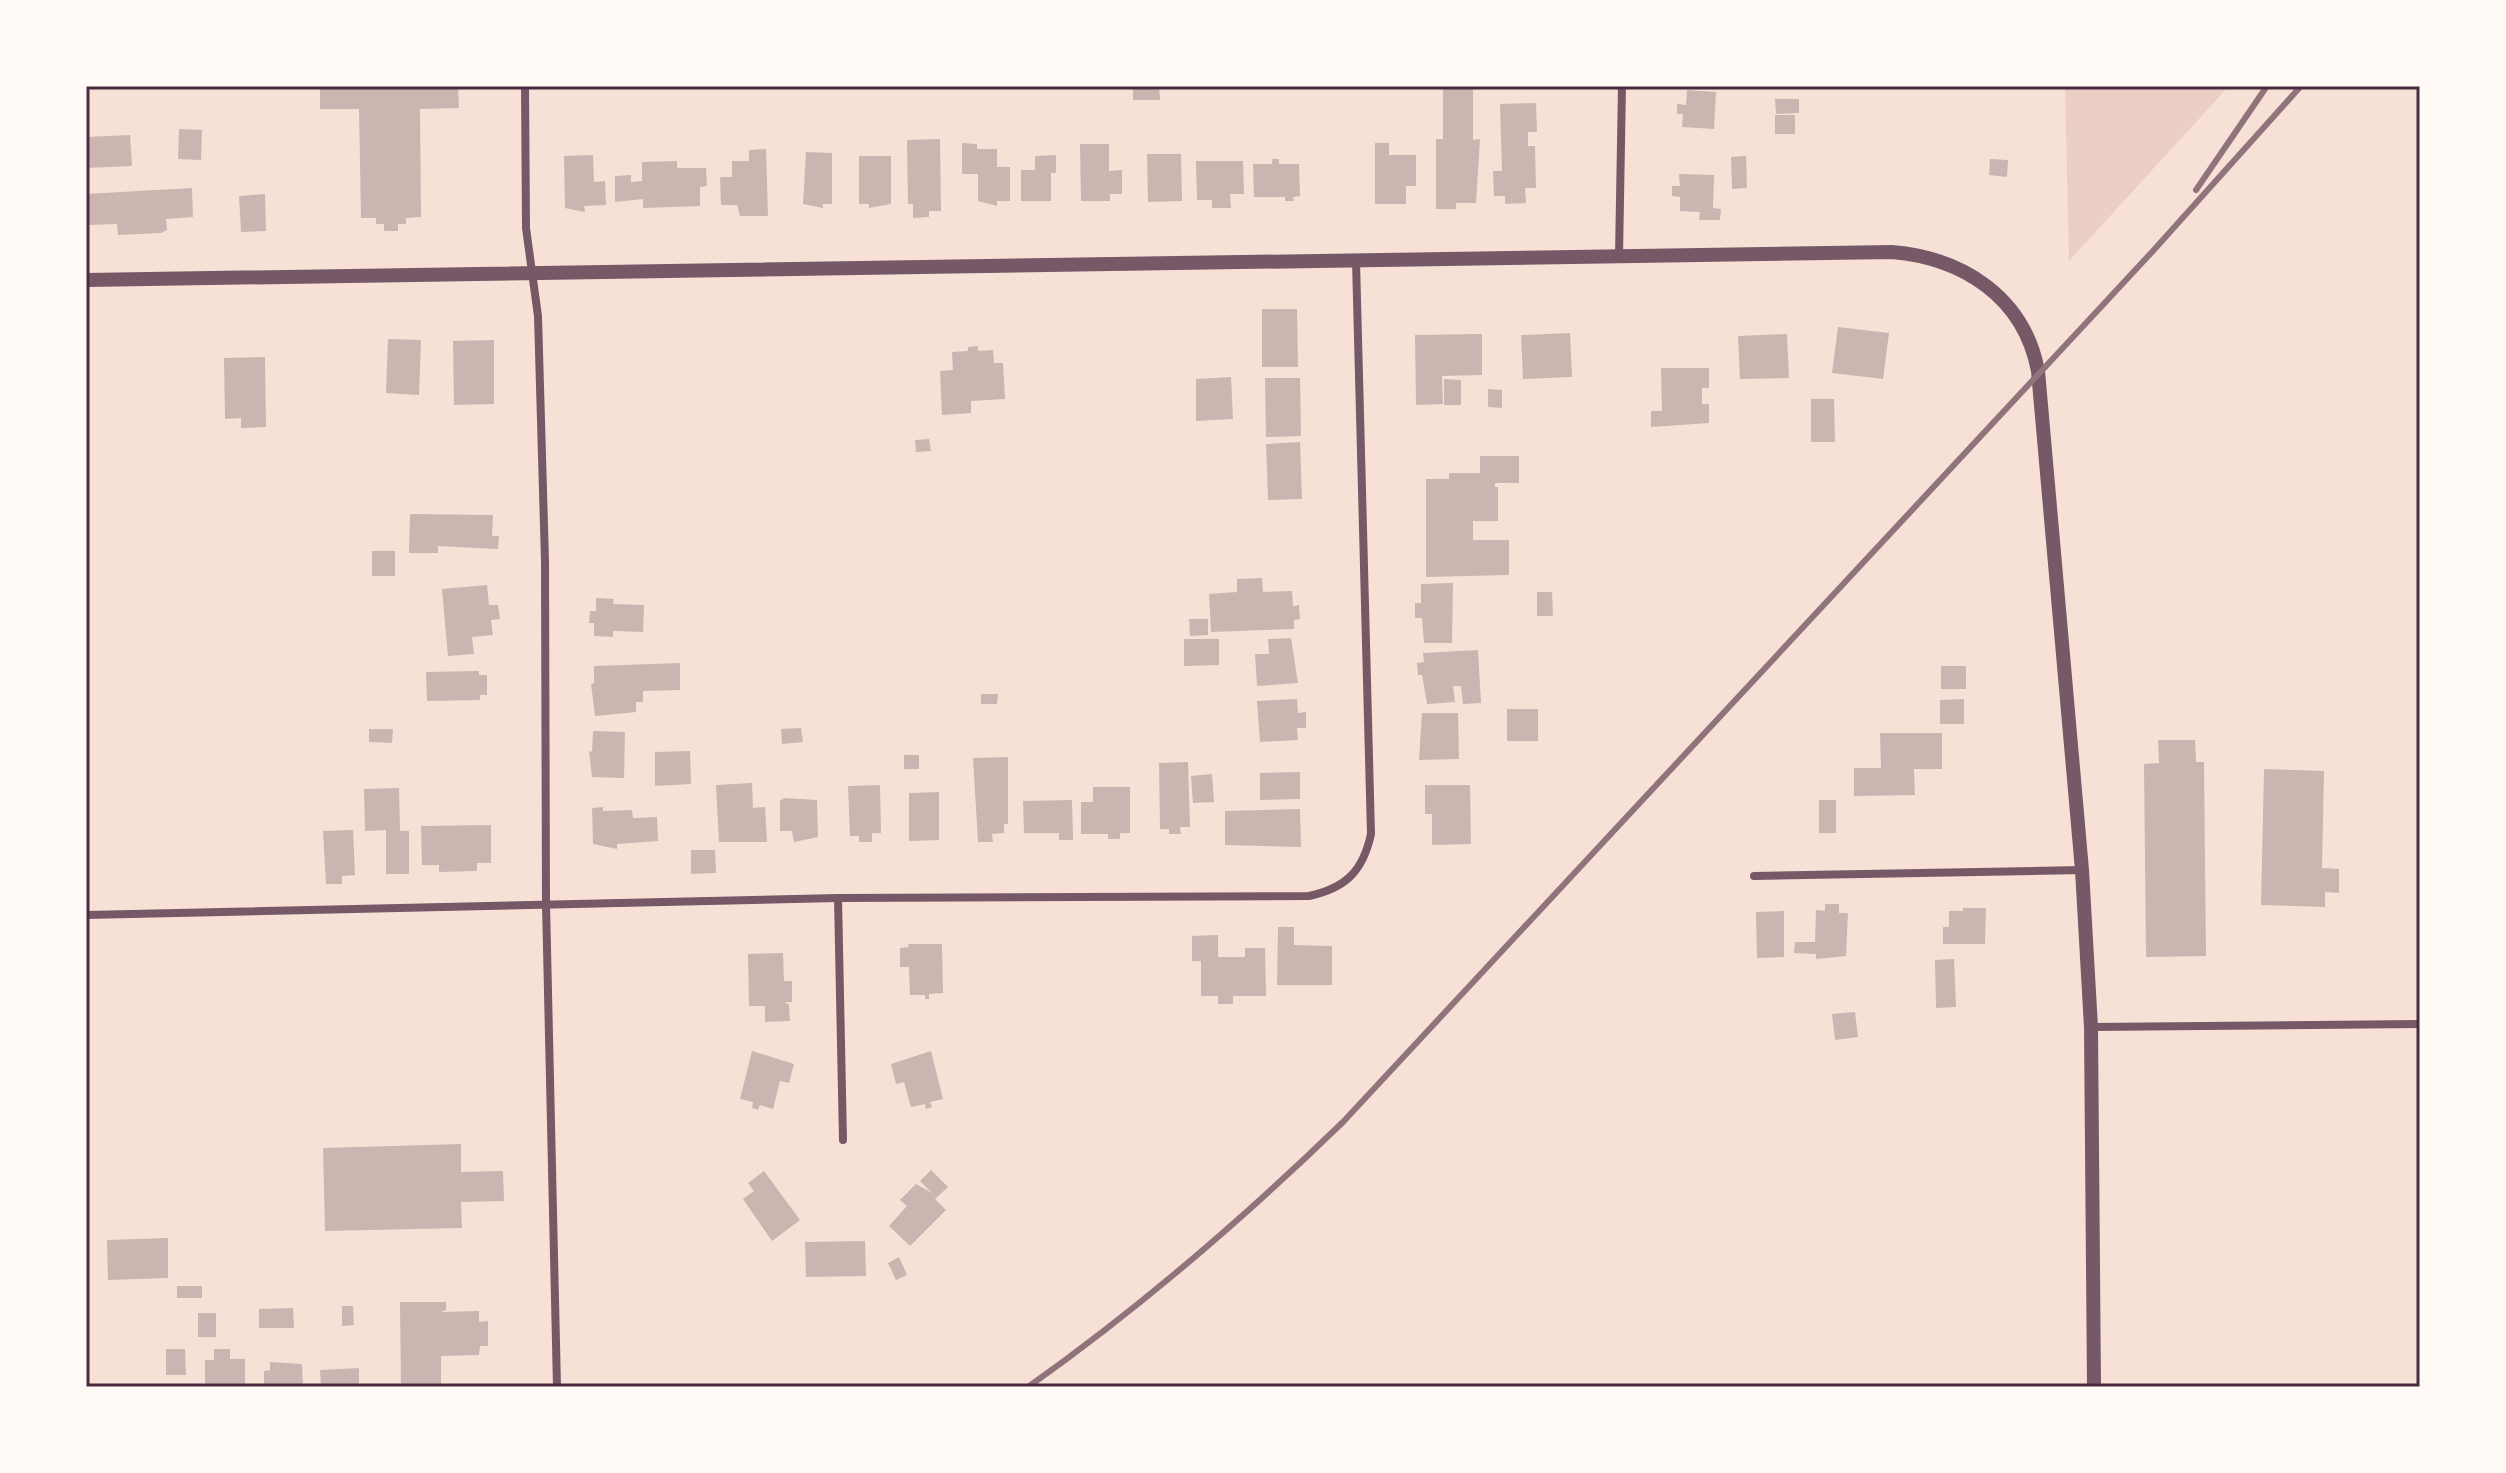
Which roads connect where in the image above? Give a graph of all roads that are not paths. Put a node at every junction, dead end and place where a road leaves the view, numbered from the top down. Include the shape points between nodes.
1 (525, 86) edge
2 (1622, 86) edge
3 (1619, 256) junction
4 (1356, 261) junction
5 (532, 272) junction
6 (86, 280) edge
7 (2082, 870) junction
8 (1754, 876) dead end
9 (838, 898) junction
10 (546, 904) junction
11 (86, 915) edge
12 (2420, 1024) edge
13 (2091, 1027) junction
14 (843, 1140) dead end
15 (557, 1387) edge
16 (2094, 1387) edge

1 - 5 street via 526,228
2 - 3 street
3 - 4 street
3 - 7 street via 1919,254 1977,277 2006,302 2019,320 2038,371
4 - 5 street
4 - 9 street via 1371,834 1366,858 1353,878 1309,896
5 - 6 street
5 - 10 street via 538,316 545,561
7 - 8 street
7 - 13 street
9 - 10 street
9 - 14 street
10 - 11 street
10 - 15 street
12 - 13 street
13 - 16 street

